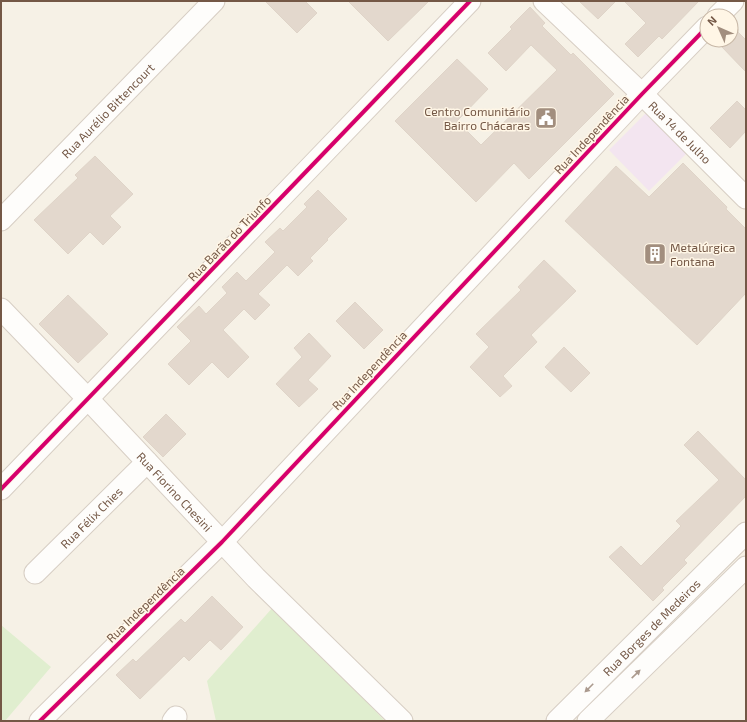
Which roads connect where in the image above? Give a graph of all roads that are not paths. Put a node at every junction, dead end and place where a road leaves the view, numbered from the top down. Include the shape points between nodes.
1 (214, 1) edge
2 (470, 1) edge
3 (544, 1) edge
4 (699, 35) edge
5 (642, 94) junction
6 (746, 198) edge
7 (1, 220) edge
8 (1, 309) edge
9 (88, 399) junction
10 (147, 462) junction
11 (1, 489) edge
12 (746, 533) edge
13 (222, 542) junction
14 (718, 560) junction
15 (741, 572) edge
16 (35, 573) dead end
17 (40, 721) edge
18 (402, 721) edge
19 (557, 721) edge
20 (588, 721) edge

1 - 7 street, Rua Aurélio Bittencourt
2 - 9 street, Rua Barão do Triunfo
3 - 5 street, Rua 14 de Julho
4 - 5 street, Rua Independência
5 - 6 street, Rua 14 de Julho
5 - 13 street, Rua Independência
8 - 9 street, Rua Fiorino Chesini
9 - 10 street, Rua Fiorino Chesini
9 - 11 street, Rua Barão do Triunfo
10 - 13 street, Rua Fiorino Chesini
10 - 16 street, Rua Félix Chies
12 - 14 street, Rua Borges de Medeiros
13 - 17 street, Rua Independência
13 - 18 street, Rua Fiorino Chesini
14 - 15 street
14 -> 19 street, Rua Borges de Medeiros
20 -> 15 street, Rua Borges de Medeiros

